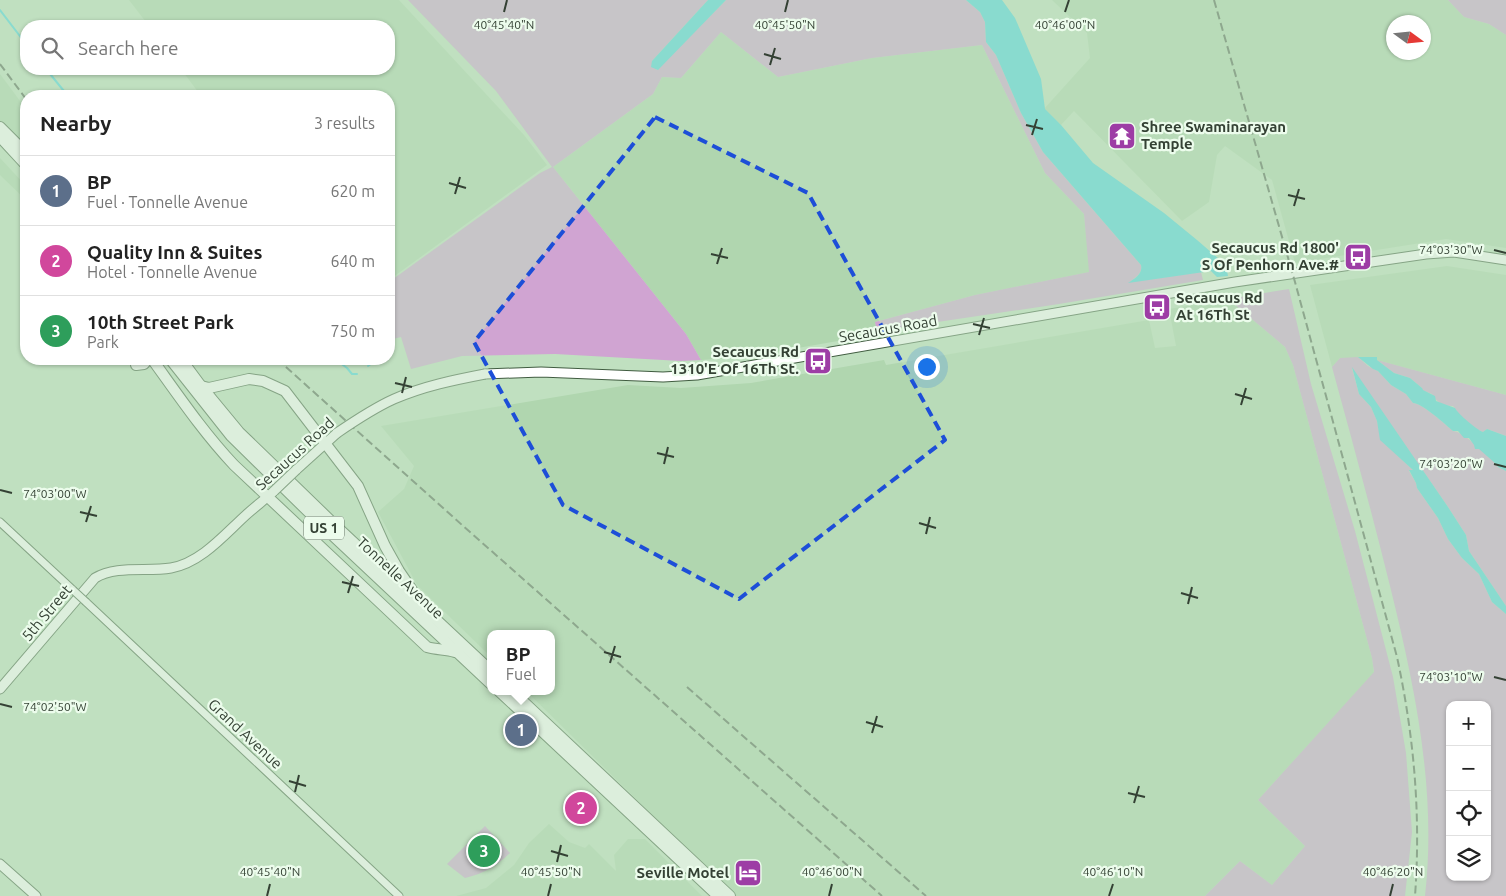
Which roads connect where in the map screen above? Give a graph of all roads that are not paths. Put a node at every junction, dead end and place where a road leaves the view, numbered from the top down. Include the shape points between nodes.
1 (0, 127) edge
2 (0, 137) edge
3 (20, 147) edge
4 (20, 158) edge
5 (1506, 260) edge
6 (156, 365) edge
7 (175, 365) edge
8 (185, 365) edge
9 (201, 386) junction
10 (325, 442) junction
11 (271, 495) junction
12 (0, 522) edge
13 (95, 578) joint
14 (428, 612) junction
15 (458, 653) junction
16 (487, 667) edge
17 (487, 680) edge
18 (0, 690) edge
19 (503, 695) edge
20 (516, 695) edge
21 (0, 864) edge
22 (36, 896) edge
23 (399, 896) edge
24 (718, 896) edge
25 (730, 896) edge

1 - 3 highway
2 - 4 highway
5 - 10 main road, Secaucus Road, bridge via 1454,252 1426,254 1235,282 697,375 485,374 447,381 394,399
6 - 11 highway via 214,443
7 - 15 highway, Tonnelle Avenue / US 1 via 231,436
8 - 9 highway, Tonnelle Avenue / US 1
9 - 10 highway via 214,387 249,379 275,385 285,391
9 - 14 highway, Tonnelle Avenue / US 1 via 239,432
10 - 11 main road, Secaucus Road, bridge
10 - 14 highway via 352,477 385,546
11 - 13 main road, Secaucus Road via 191,560 171,568 114,571
11 - 15 highway via 427,647
12 - 23 street, Grand Avenue, bridge
13 - 18 main road, 5th Street
14 - 16 highway, Tonnelle Avenue / US 1
15 - 17 highway, Tonnelle Avenue / US 1
19 - 24 highway
20 - 25 highway
21 - 22 main road

